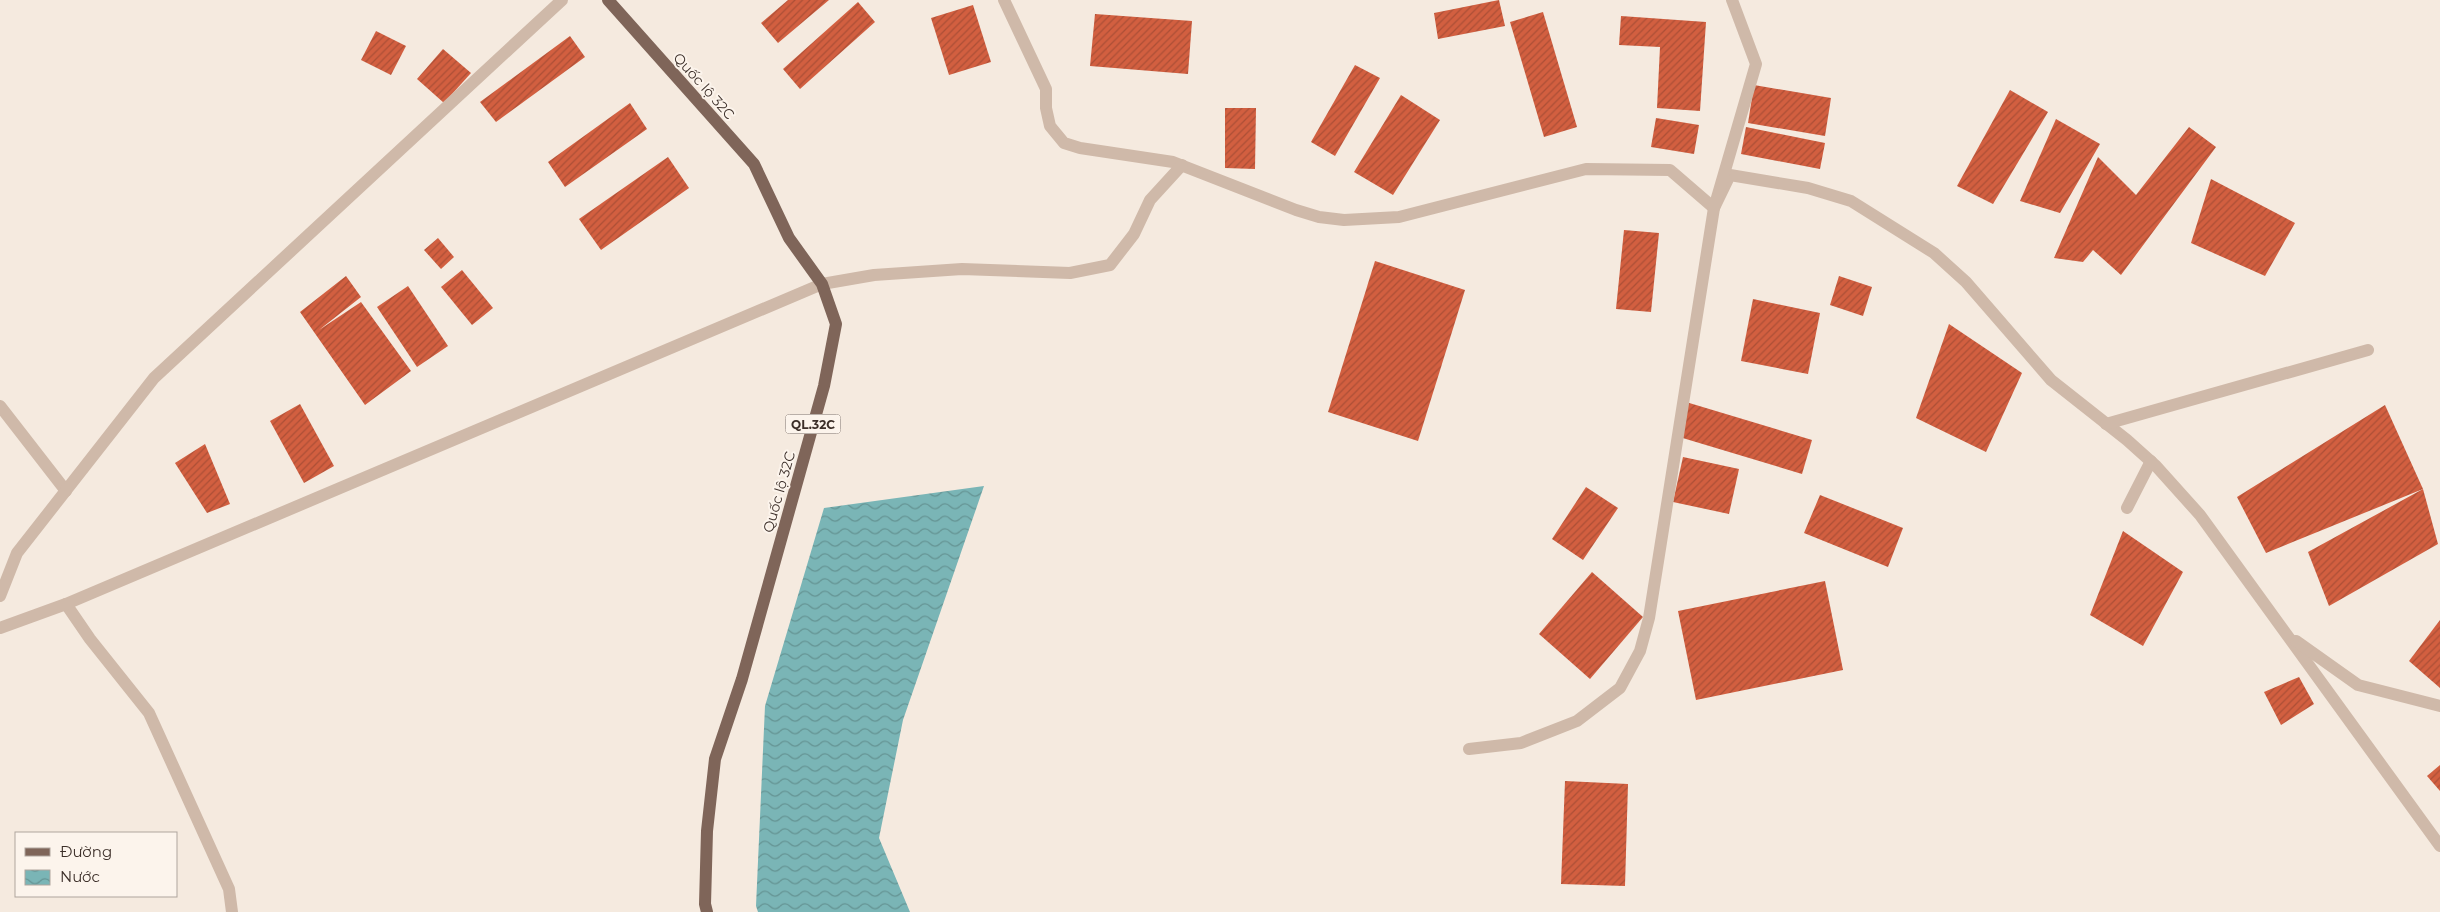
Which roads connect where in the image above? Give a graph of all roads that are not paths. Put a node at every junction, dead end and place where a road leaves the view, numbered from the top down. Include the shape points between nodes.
1 (562, 0) edge
2 (608, 0) edge
3 (1004, 0) edge
4 (1732, 0) edge
5 (1182, 165) junction
6 (1714, 208) junction
7 (822, 284) junction
8 (2368, 350) dead end
9 (0, 406) edge
10 (2106, 424) junction
11 (2151, 462) junction
12 (66, 491) junction
13 (2127, 508) dead end
14 (0, 596) edge
15 (66, 604) junction
16 (0, 628) edge
17 (2286, 633) junction
18 (2440, 706) edge
19 (1469, 749) dead end
20 (2440, 846) edge
21 (232, 912) edge
22 (707, 912) edge

1 - 12 street via 154,378
2 - 7 main road, Quốc lộ 32C / QL.32C via 754,164 789,238
3 - 5 street via 1046,89 1050,126 1064,143
4 - 6 street via 1756,64
5 - 6 street via 1296,210 1344,220 1399,217 1586,169 1670,170
5 - 7 street via 1150,200 1134,234 1110,265 1070,273 953,269 874,275
6 - 10 street via 1730,174 1808,188 1851,201 1934,252 1966,282 2051,380
6 - 19 street via 1649,618 1640,651 1620,688 1577,721 1521,744
7 - 15 street
7 - 22 main road, Quốc lộ 32C / QL.32C via 836,324 814,423 742,678 715,759 707,831 704,904
8 - 10 street
9 - 12 street
10 - 11 street
11 - 13 street
11 - 17 street via 2200,515
12 - 14 street via 17,554
15 - 16 street
15 - 21 street via 149,713 229,889
17 - 18 street via 2358,685
17 - 20 street

